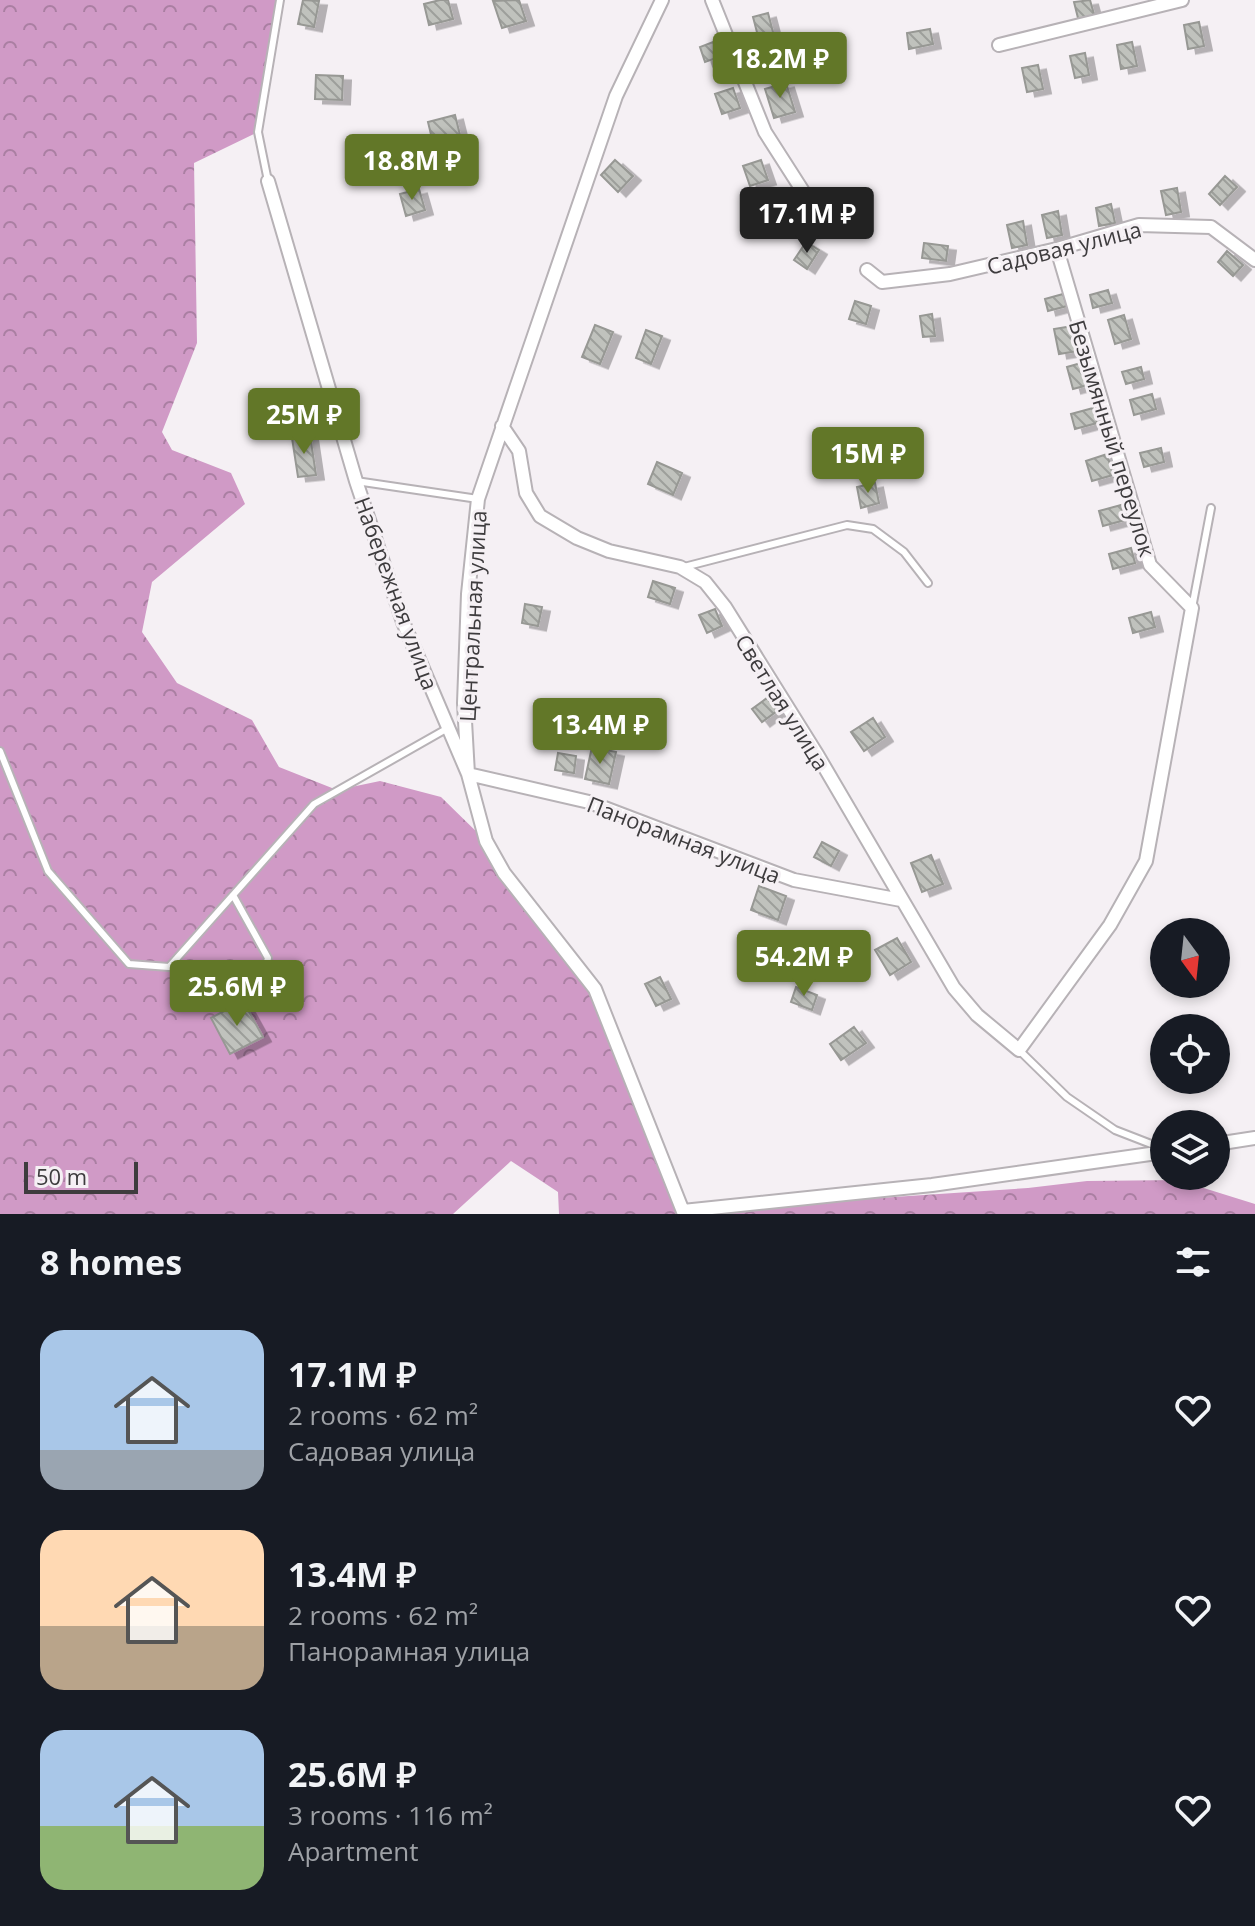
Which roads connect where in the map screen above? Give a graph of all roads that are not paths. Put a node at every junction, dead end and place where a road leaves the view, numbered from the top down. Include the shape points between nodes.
1 (280, 0) edge
2 (662, 0) edge
3 (712, 0) edge
4 (1182, 0) edge
5 (999, 45) dead end
6 (268, 181) joint
7 (822, 221) dead end
8 (1057, 249) junction
9 (1255, 260) edge
10 (867, 270) dead end
11 (502, 426) junction
12 (356, 481) junction
13 (478, 499) junction
14 (1211, 508) dead end
15 (680, 567) junction
16 (928, 583) dead end
17 (1192, 608) junction
18 (448, 728) junction
19 (0, 751) edge
20 (468, 774) junction
21 (233, 895) junction
22 (901, 900) junction
23 (261, 983) dead end
24 (1019, 1050) junction
25 (1255, 1138) edge
26 (1230, 1142) edge
27 (1150, 1144) edge
28 (1150, 1152) edge
29 (684, 1212) edge

1 - 6 lane, Набережная улица via 258,132
2 - 11 street, Центральная улица via 616,96
3 - 7 street via 765,132
4 - 5 street
6 - 12 street, Набережная улица
8 - 9 street, Садовая улица via 1139,225 1211,227
8 - 10 street, Садовая улица via 896,281 882,282
8 - 17 street, Безымянный переулок via 1150,565
11 - 13 street, Центральная улица
11 - 15 street, Светлая улица via 519,451 526,493 540,516 609,551
12 - 13 lane
12 - 18 street, Набережная улица via 403,622
13 - 20 street, Центральная улица via 464,703
14 - 17 lane
15 - 16 lane via 847,525 873,529 904,552
15 - 22 street, Светлая улица via 705,582 725,607
17 - 24 street via 1146,861 1110,925
18 - 20 street, Набережная улица
18 - 21 lane via 314,804
19 - 21 lane via 48,871 129,964 169,967
20 - 22 street, Панорамная улица via 589,802 794,880
20 - 29 street, Центральная улица via 486,841 504,873 595,989
21 - 23 lane via 268,958
22 - 24 street, Светлая улица via 954,988
24 - 27 lane via 1067,1097 1115,1130
25 - 26 street
28 - 29 street via 932,1185

